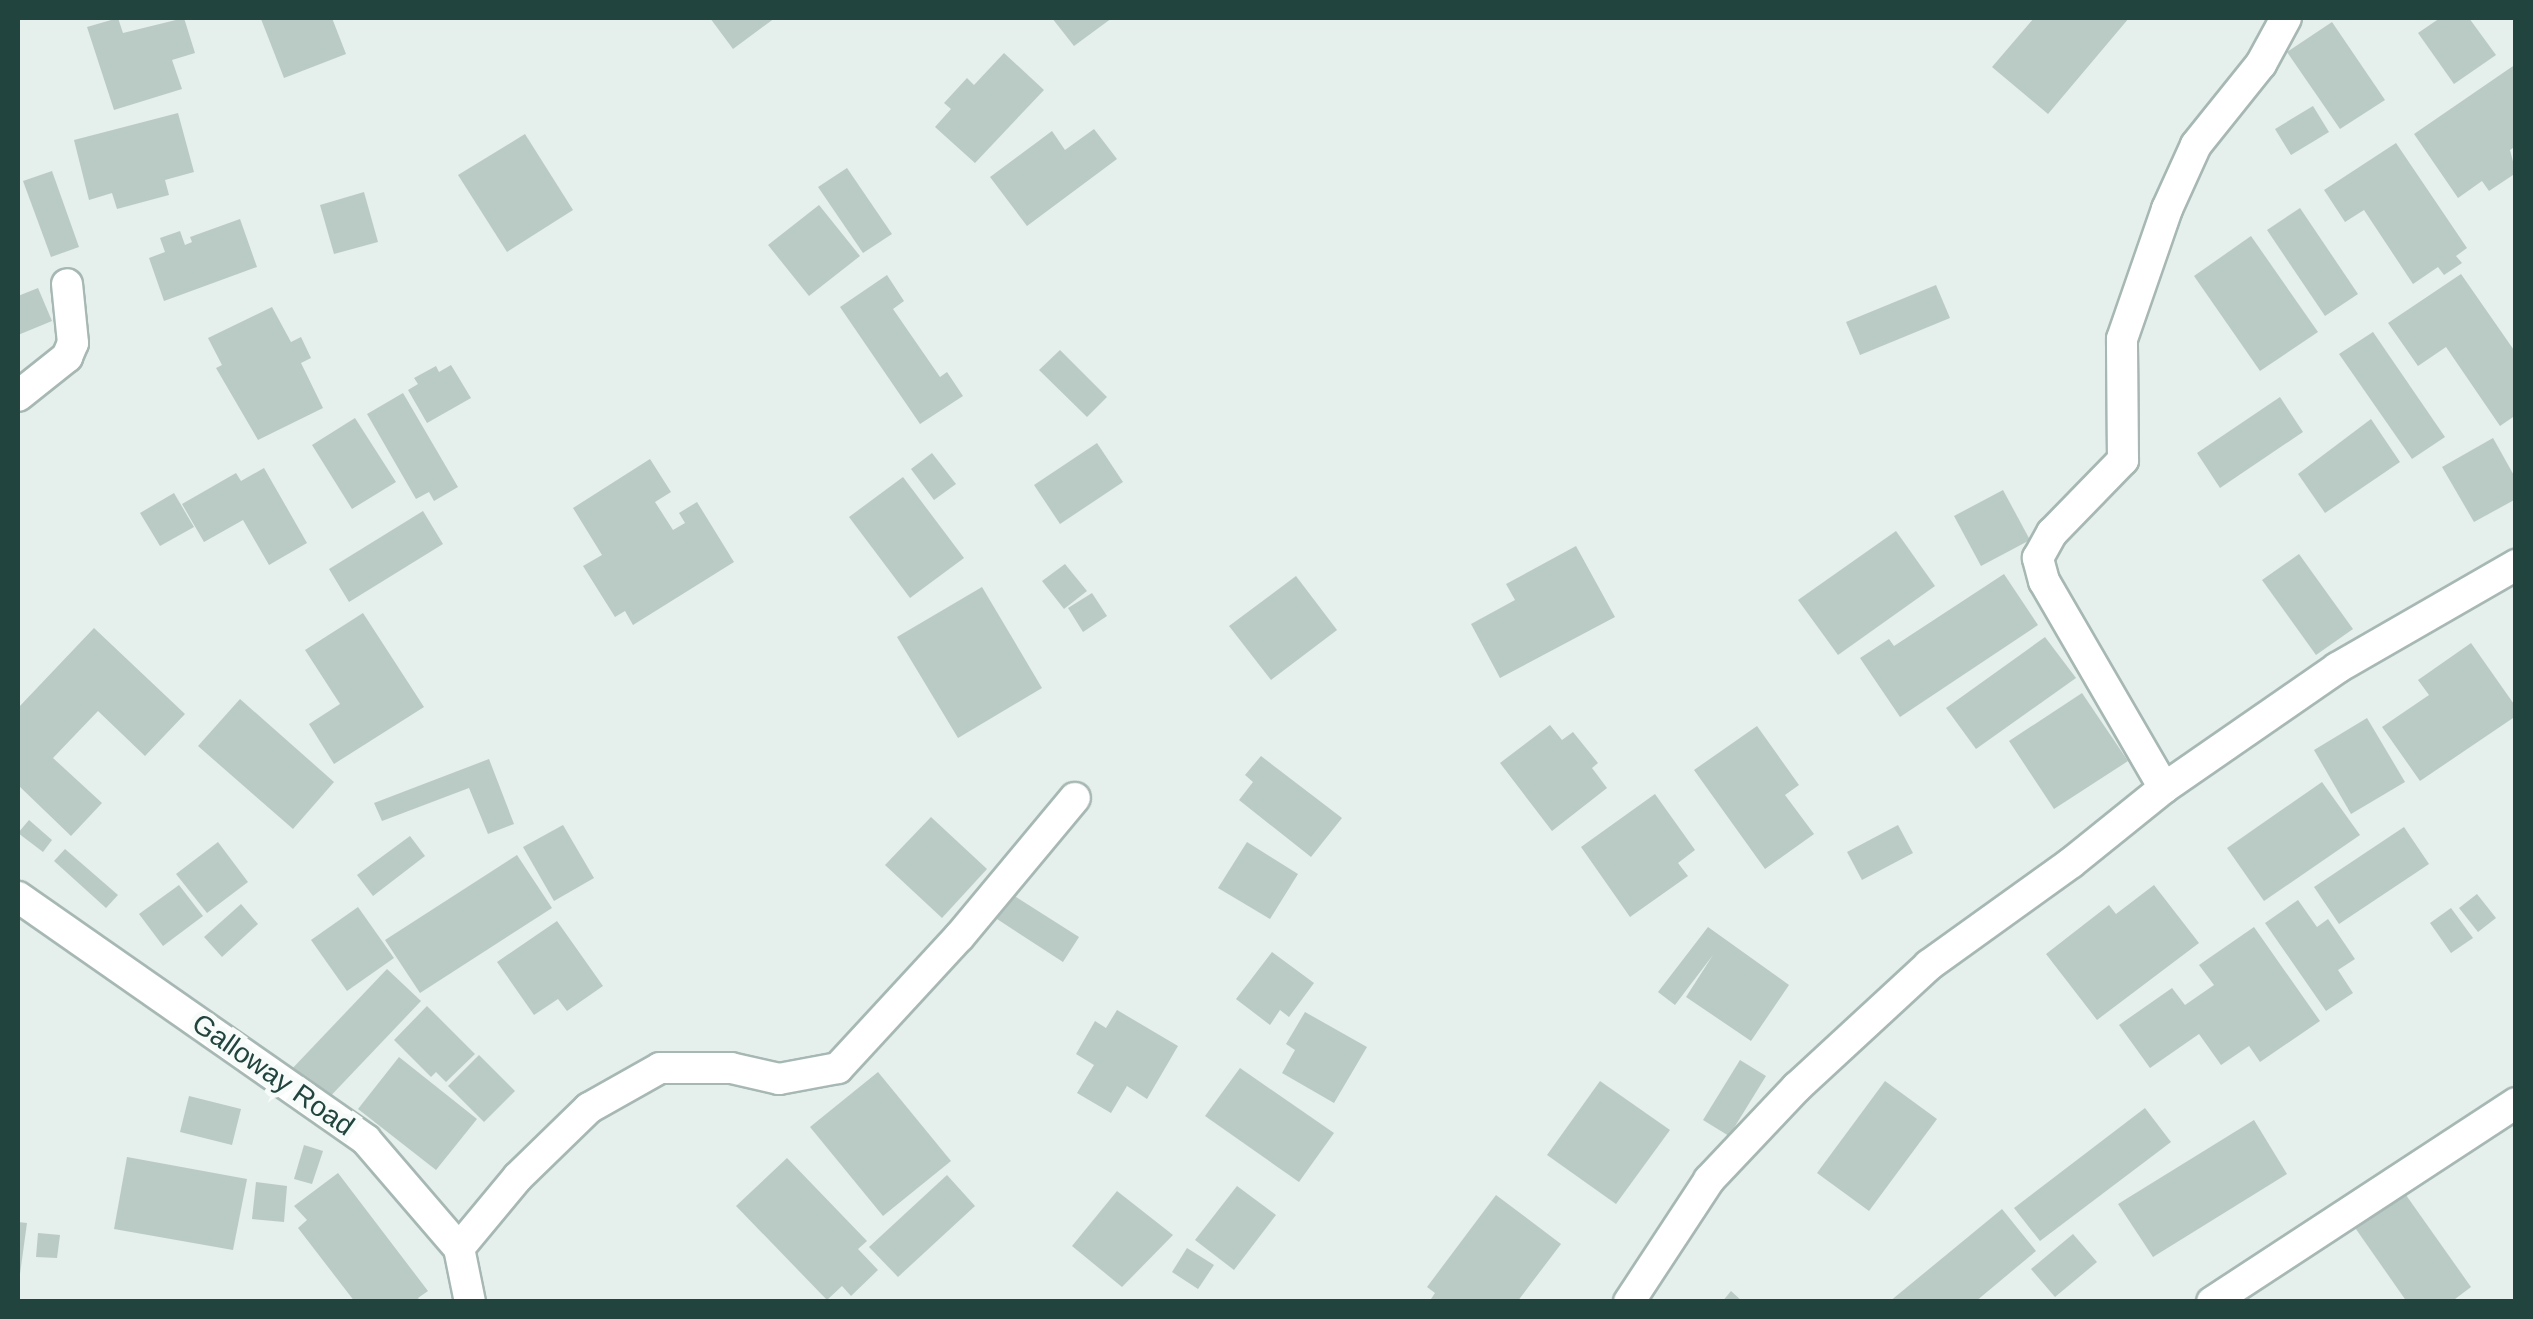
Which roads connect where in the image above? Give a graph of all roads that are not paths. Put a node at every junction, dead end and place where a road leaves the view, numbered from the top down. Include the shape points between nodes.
1 (2286, 18) edge
2 (67, 284) dead end
3 (18, 396) edge
4 (2516, 566) edge
5 (2164, 788) junction
6 (1075, 798) dead end
7 (21, 907) edge
8 (2516, 1103) edge
9 (459, 1248) junction
10 (470, 1302) edge
11 (1628, 1302) edge
12 (2212, 1302) edge

1 - 5 street via 2261,64 2196,145 2168,209 2122,340 2123,460 2052,533 2038,558 2044,581
2 - 3 street via 73,343 67,358
4 - 5 street via 2337,668
5 - 11 street via 1929,964 1797,1087 1709,1180
6 - 9 street via 959,938 838,1068 779,1079 730,1068 660,1068 589,1108 518,1176
7 - 9 street, Galloway Road via 366,1140
8 - 12 street
9 - 10 street, Galloway Road

